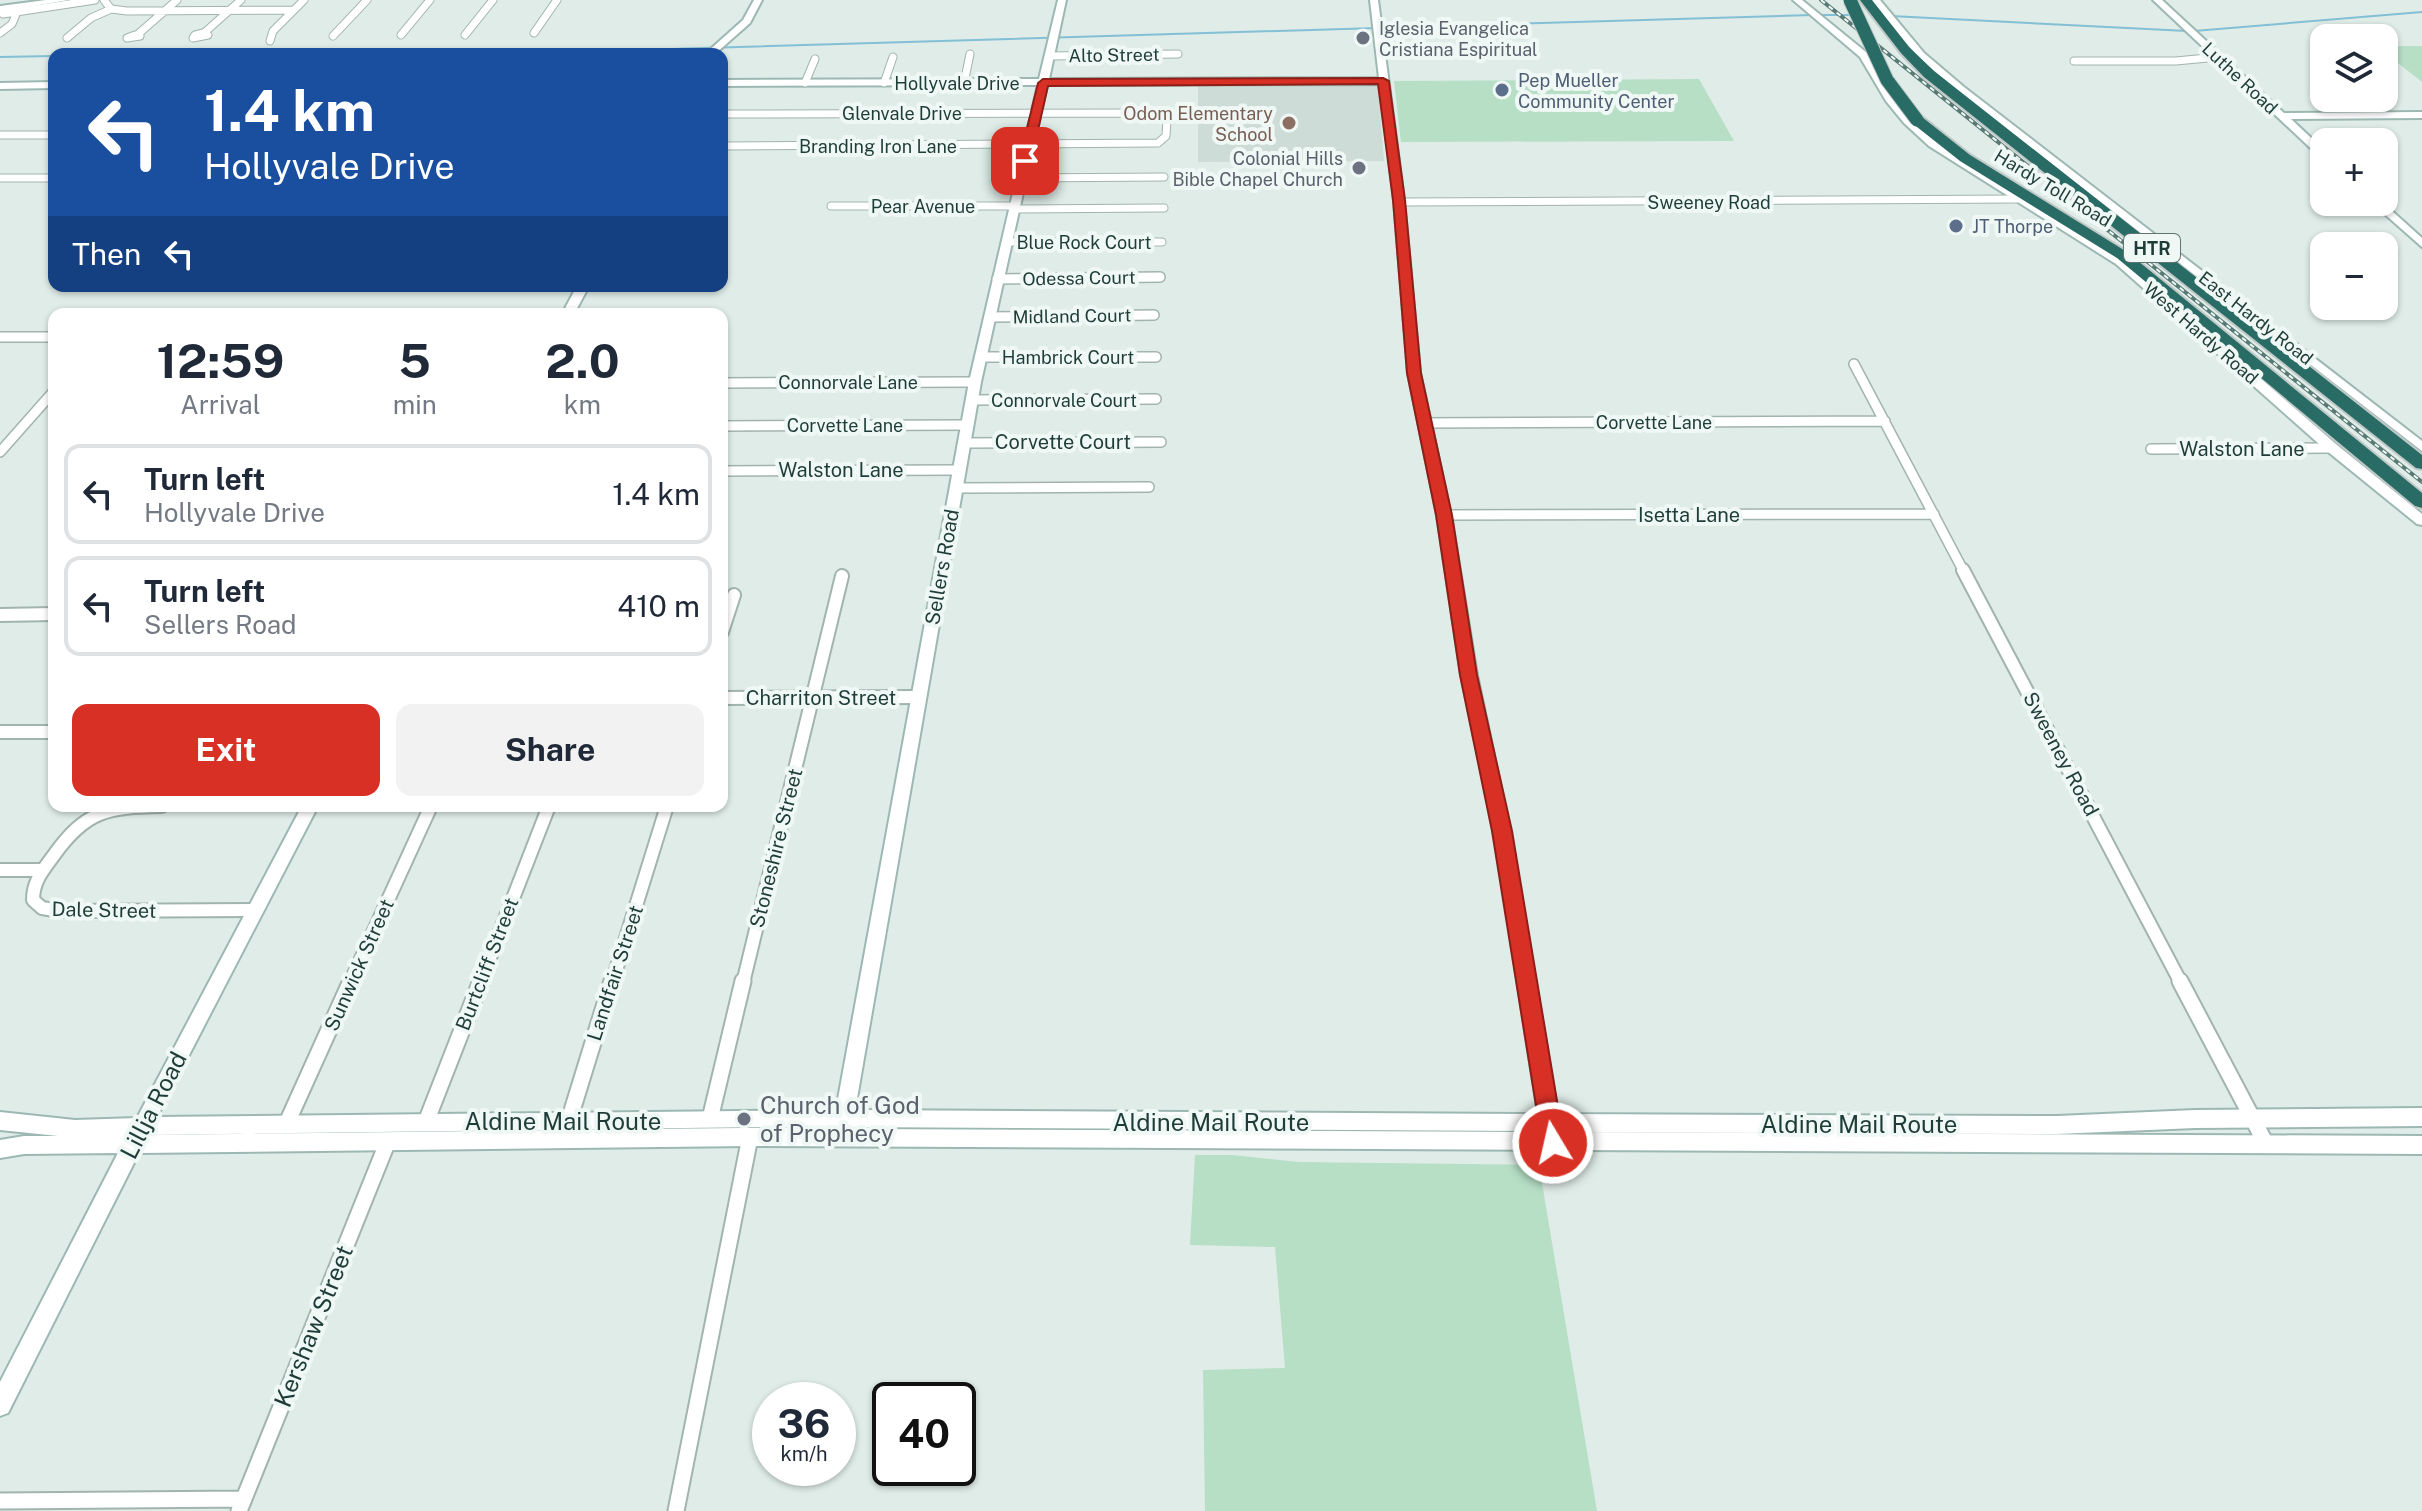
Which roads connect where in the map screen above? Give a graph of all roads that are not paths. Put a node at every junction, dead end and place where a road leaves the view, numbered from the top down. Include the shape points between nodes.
1 (95, 0) edge
2 (104, 0) edge
3 (177, 0) edge
4 (241, 0) edge
5 (304, 0) edge
6 (367, 0) edge
7 (430, 0) edge
8 (493, 0) edge
9 (557, 0) edge
10 (758, 0) edge
11 (1062, 0) edge
12 (1374, 0) edge
13 (1797, 0) edge
14 (1850, 0) edge
15 (2157, 0) edge
16 (65, 1) edge
17 (1871, 2) edge
18 (111, 9) junction
19 (229, 10) junction
20 (293, 10) junction
21 (165, 11) junction
22 (2, 12) edge
23 (17, 12) junction
24 (1888, 19) junction
25 (0, 33) edge
26 (204, 33) dead end
27 (534, 33) dead end
28 (137, 35) dead end
29 (401, 35) dead end
30 (465, 35) dead end
31 (333, 36) dead end
32 (67, 38) dead end
33 (270, 41) dead end
34 (715, 48) edge
35 (970, 54) dead end
36 (1178, 54) dead end
37 (1050, 56) junction
38 (893, 57) dead end
39 (2218, 57) junction
40 (815, 59) dead end
41 (2074, 61) dead end
42 (1383, 81) junction
43 (728, 83) edge
44 (805, 83) junction
45 (884, 83) junction
46 (964, 83) junction
47 (1043, 83) junction
48 (48, 85) edge
49 (0, 86) edge
50 (1036, 113) junction
51 (728, 114) edge
52 (2422, 115) edge
53 (2281, 116) junction
54 (1167, 128) joint
55 (0, 135) edge
56 (48, 135) edge
57 (2310, 142) edge
58 (1028, 145) junction
59 (728, 146) edge
60 (1164, 177) dead end
61 (0, 178) edge
62 (48, 178) edge
63 (1021, 178) junction
64 (2019, 199) junction
65 (1399, 202) junction
66 (831, 206) dead end
67 (1014, 208) junction
68 (1164, 208) dead end
69 (2391, 216) edge
70 (1006, 242) junction
71 (1162, 242) dead end
72 (2422, 244) edge
73 (1160, 277) dead end
74 (997, 279) junction
75 (2230, 309) junction
76 (1154, 315) dead end
77 (989, 317) junction
78 (0, 337) edge
79 (48, 337) edge
80 (980, 357) junction
81 (1156, 357) dead end
82 (1854, 364) dead end
83 (975, 382) junction
84 (728, 383) edge
85 (2282, 387) junction
86 (48, 398) edge
87 (1156, 399) dead end
88 (972, 400) junction
89 (1885, 421) junction
90 (1424, 423) junction
91 (967, 425) junction
92 (728, 426) edge
93 (1161, 442) dead end
94 (964, 443) junction
95 (2422, 447) edge
96 (2332, 448) junction
97 (2151, 449) dead end
98 (0, 452) edge
99 (2422, 456) edge
100 (2422, 464) edge
101 (959, 470) junction
102 (728, 471) edge
103 (1149, 487) dead end
104 (956, 488) junction
105 (2422, 502) edge
106 (1934, 514) junction
107 (1444, 515) junction
108 (2422, 519) edge
109 (842, 576) dead end
110 (734, 595) dead end
111 (48, 614) edge
112 (728, 614) edge
113 (0, 615) edge
114 (920, 697) junction
115 (728, 698) edge
116 (813, 698) junction
117 (0, 732) edge
118 (48, 732) edge
119 (98, 812) edge
120 (307, 812) edge
121 (428, 812) edge
122 (547, 812) edge
123 (665, 812) edge
124 (0, 870) edge
125 (43, 870) junction
126 (255, 910) junction
127 (2422, 1117) edge
128 (710, 1119) junction
129 (2250, 1119) junction
130 (2170, 1120) junction
131 (0, 1121) edge
132 (426, 1122) junction
133 (286, 1125) junction
134 (142, 1126) junction
135 (842, 1129) junction
136 (566, 1131) junction
137 (1551, 1133) junction
138 (1982, 1133) junction
139 (750, 1137) junction
140 (388, 1141) junction
141 (2183, 1143) junction
142 (133, 1144) junction
143 (2266, 1144) junction
144 (2422, 1145) edge
145 (0, 1149) edge
146 (0, 1405) edge
147 (0, 1501) edge
148 (242, 1505) edge
149 (676, 1511) edge

1 - 16 street
2 - 18 street
3 - 21 street
4 - 19 street
5 - 20 street
6 - 31 street
7 - 29 street
8 - 30 street
9 - 27 street
10 - 34 street via 747,21
11 - 37 street, Sellers Road
12 - 42 street
13 - 64 street, West Hardy Road via 1864,55 1889,99 1918,131
14 - 85 highway, Hardy Toll Road / HTR, bridge via 1887,80 1917,120 1975,165 2122,255
15 - 39 street, Luthe Road
16 - 22 street
16 - 23 street
17 - 24 highway, Hardy Toll Road / HTR
18 - 21 street
18 - 32 street
19 - 20 street
19 - 21 street
19 - 26 street
20 - 33 street
21 - 28 street
22 - 23 street
23 - 25 street
24 - 75 highway, Hardy Toll Road / HTR via 1905,50 1929,74
24 - 95 street, East Hardy Road via 1953,83
35 - 46 street
36 - 37 street, Alto Street
37 - 47 street, Sellers Road
38 - 45 street
39 - 41 street
39 - 53 street, Luthe Road
40 - 44 street
42 - 47 street, Hollyvale Drive
42 - 65 street
43 - 44 street, Hollyvale Drive
44 - 45 street, Hollyvale Drive
45 - 46 street, Hollyvale Drive
46 - 47 street, Hollyvale Drive
47 - 50 street, Sellers Road
48 - 49 street
50 - 51 street, Glenvale Drive
50 - 54 street, Glenvale Drive via 1159,113 1167,119
50 - 58 street, Sellers Road
52 - 53 street
53 - 57 street, Luthe Road
54 - 58 street, Branding Iron Lane via 1158,143
55 - 56 street
58 - 59 street, Branding Iron Lane
58 - 63 street, Sellers Road
60 - 63 street
61 - 62 street
63 - 67 street, Sellers Road
64 - 65 street, Sweeney Road
64 - 96 street, West Hardy Road via 2120,262
65 - 90 street via 1412,360
66 - 67 street, Pear Avenue
67 - 68 street, Pear Avenue
67 - 70 street, Sellers Road
69 - 72 street
70 - 71 street, Blue Rock Court
70 - 74 street, Sellers Road
73 - 74 street, Odessa Court
74 - 77 street, Sellers Road
75 - 99 highway
75 - 100 highway, Hardy Toll Road / HTR
76 - 77 street, Midland Court
77 - 80 street, Sellers Road
78 - 79 street
80 - 81 street, Hambrick Court
80 - 83 street, Sellers Road
82 - 89 street, Sweeney Road
83 - 84 street, Connorvale Lane
83 - 88 street, Sellers Road
85 - 105 highway, Hardy Toll Road / HTR
85 - 108 highway via 2315,424
86 - 98 street
87 - 88 street, Connorvale Court
88 - 91 street, Sellers Road
89 - 90 street, Corvette Lane
89 - 106 street, Sweeney Road
90 - 107 street
91 - 92 street, Corvette Lane
91 - 94 street, Sellers Road
93 - 94 street, Corvette Court
94 - 101 street, Sellers Road
96 - 97 street, Walston Lane
96 - 108 street, West Hardy Road
101 - 102 street, Walston Lane
101 - 104 street, Sellers Road
103 - 104 street
104 - 114 street, Sellers Road
106 - 107 street, Isetta Lane
106 - 129 street, Sweeney Road
107 - 137 street
109 - 116 street, Stoneshire Street
110 - 112 street
111 - 113 street
114 - 116 street, Charriton Street
114 - 135 street, Sellers Road
115 - 116 street, Charriton Street
116 - 128 street, Stoneshire Street
117 - 118 street
119 - 125 street via 73,828
120 - 126 street, Lillja Road
121 - 133 street, Sunwick Street
122 - 132 street, Burtcliff Street
123 - 136 street, Landfair Street
124 - 125 street, Dale Street
125 - 126 street, Dale Street via 33,888 33,900 41,909
126 - 134 street, Lillja Road
127 - 129 street, Aldine Mail Route
128 - 135 street, Aldine Mail Route
128 - 136 street, Aldine Mail Route
129 - 130 street, Aldine Mail Route
129 - 143 street, Sweeney Road
130 - 138 street, Aldine Mail Route
130 - 141 street
131 - 134 street, Aldine Mail Route via 62,1129
132 - 133 street, Aldine Mail Route
132 - 136 street, Aldine Mail Route
133 - 134 street, Aldine Mail Route
134 - 142 street, Lillja Road
135 - 137 street, Aldine Mail Route
135 - 139 street, Aldine Mail Route
136 - 139 street, Aldine Mail Route
136 - 140 street, Aldine Mail Route
137 - 138 street, Aldine Mail Route
138 - 141 street, Aldine Mail Route
139 - 149 street
140 - 142 street, Aldine Mail Route
140 - 148 street, Kershaw Street
141 - 143 street, Aldine Mail Route
142 - 145 street, Aldine Mail Route
142 - 146 street, Lillja Road
143 - 144 street, Aldine Mail Route
147 - 148 street

